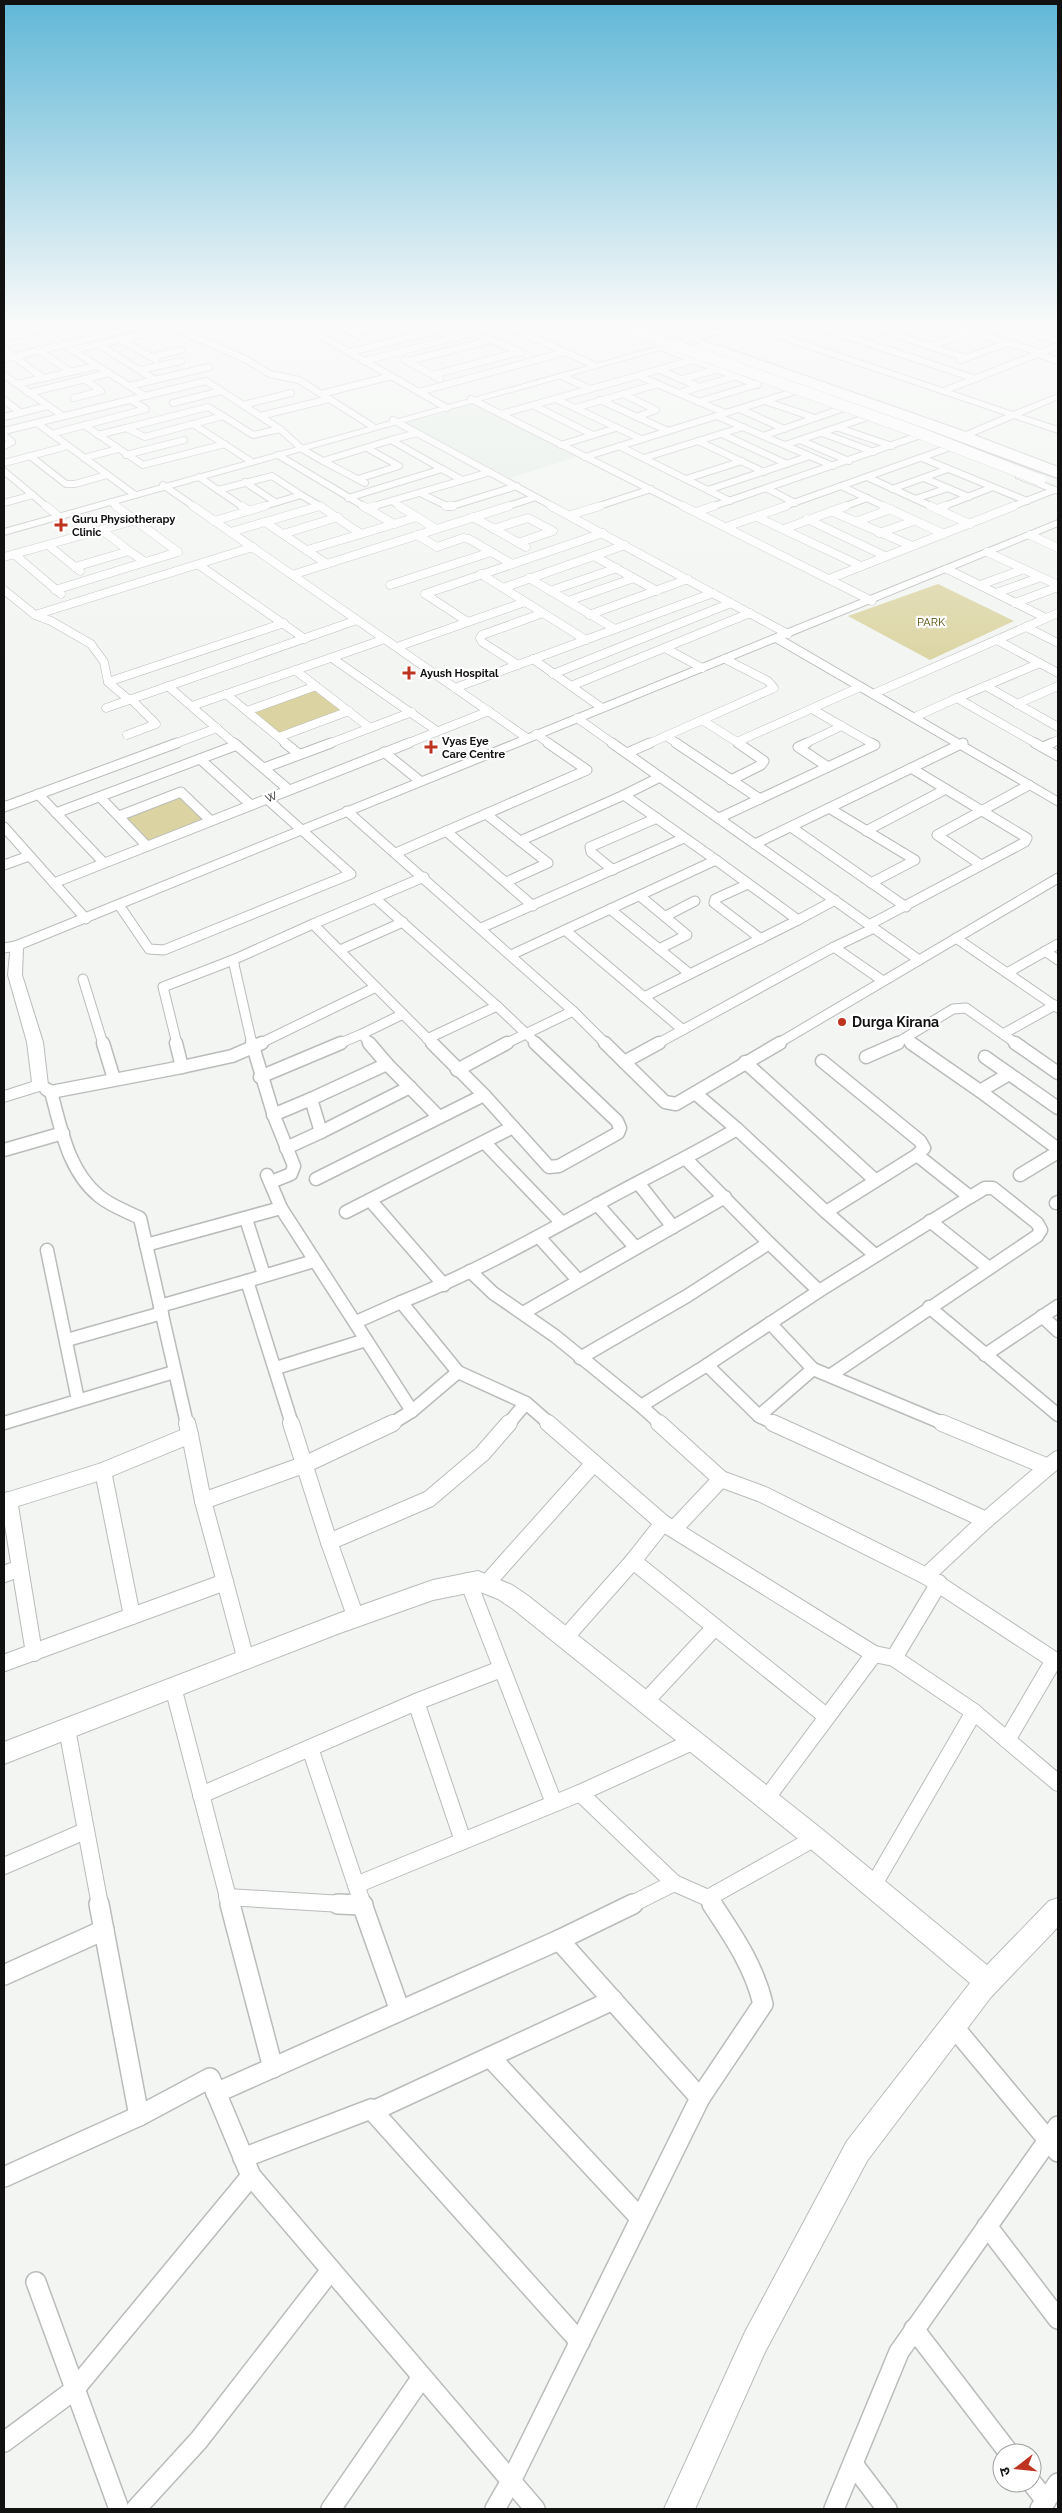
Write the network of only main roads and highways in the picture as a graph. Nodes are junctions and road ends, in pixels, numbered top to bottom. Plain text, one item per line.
1 (928, 436) edge
2 (956, 436) edge
3 (1057, 473) edge
4 (1057, 489) edge

1 - 4 highway, bridge
2 - 3 highway

